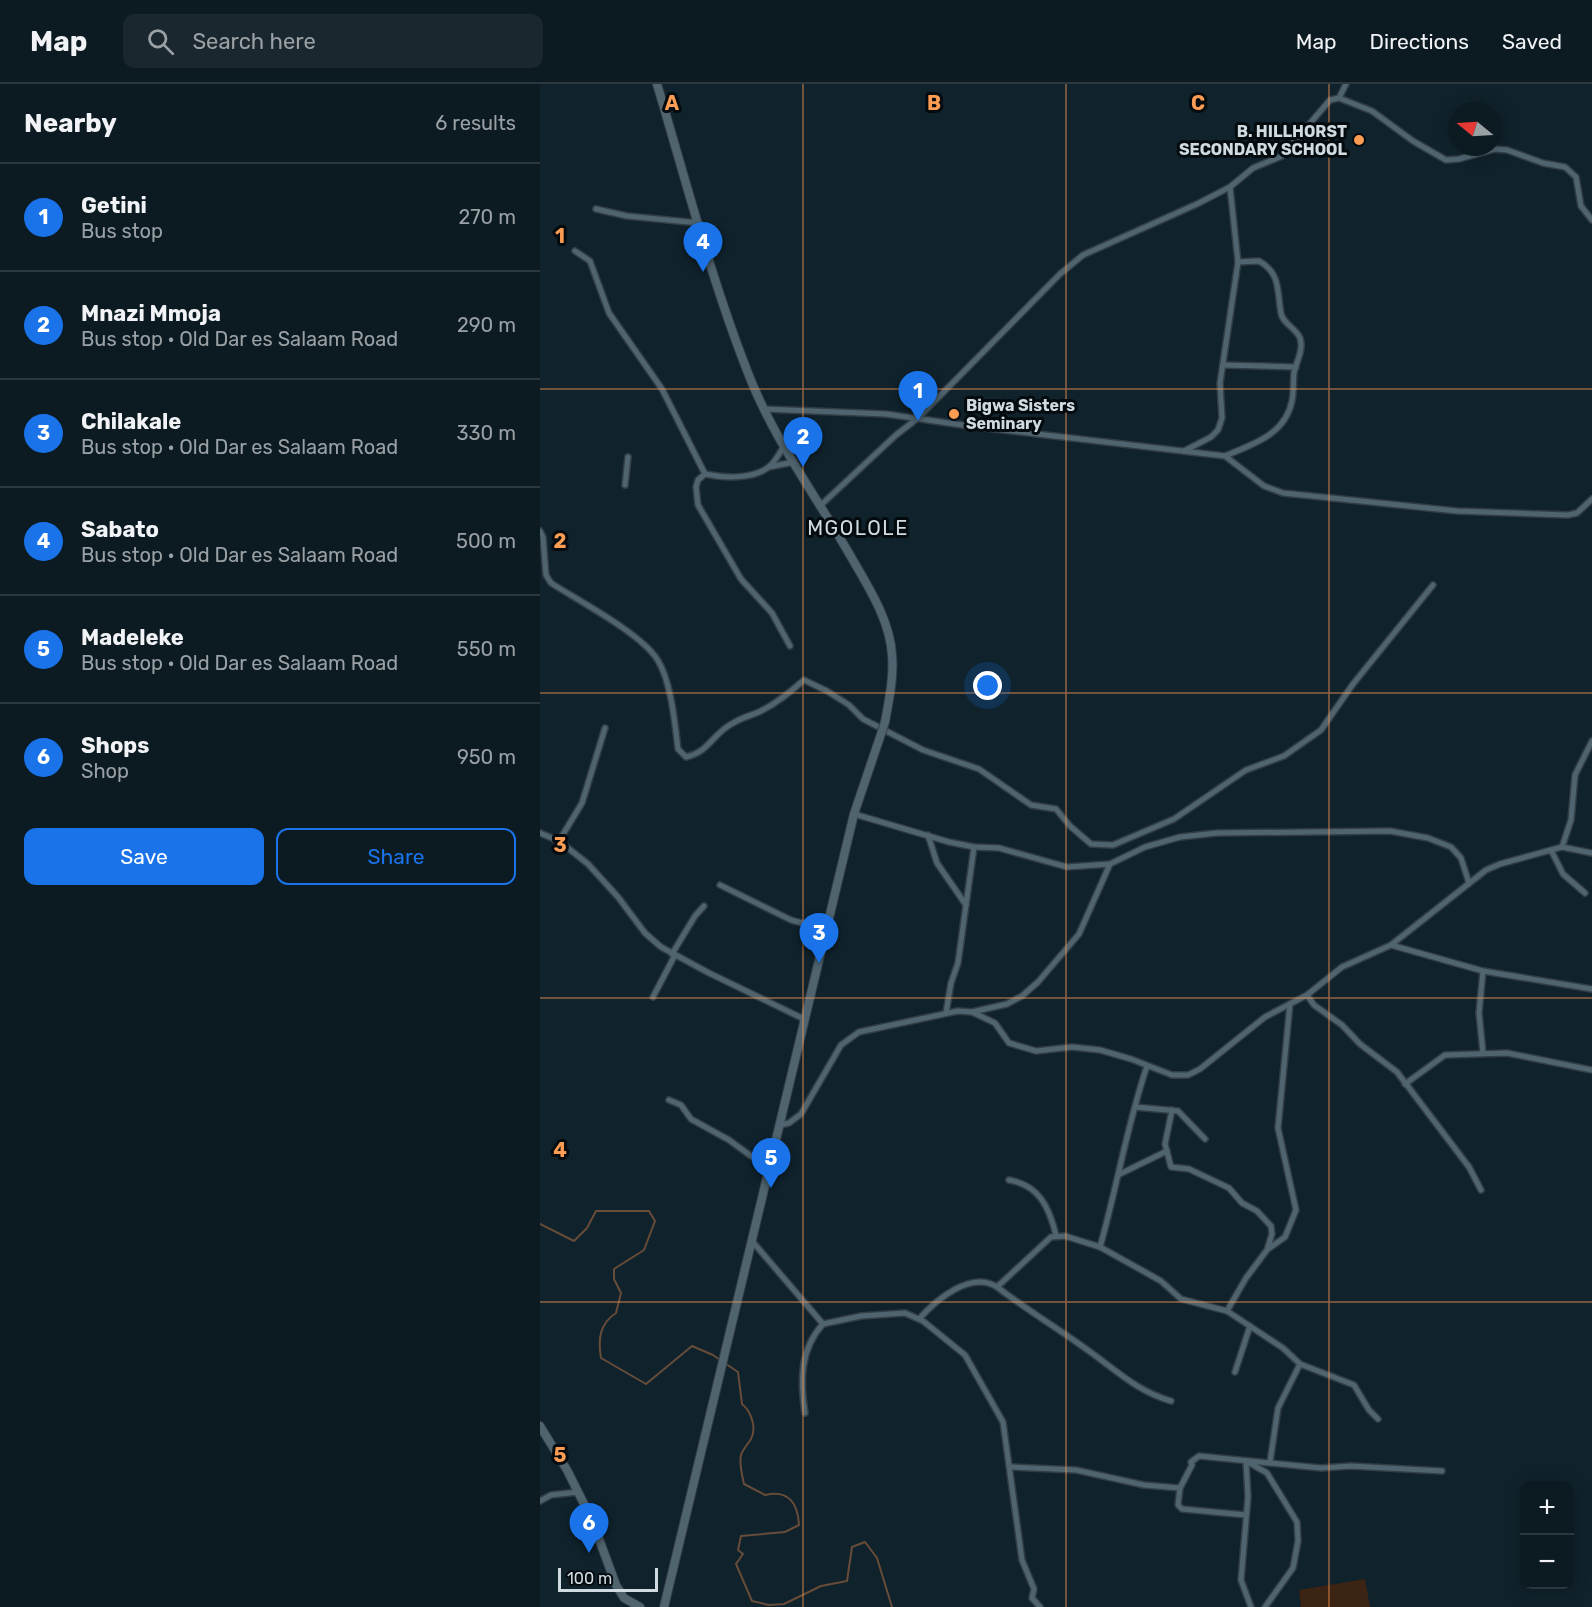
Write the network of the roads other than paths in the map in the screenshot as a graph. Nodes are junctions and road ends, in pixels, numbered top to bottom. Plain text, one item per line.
1 (657, 84) edge
2 (1346, 84) edge
3 (1338, 98) junction
4 (1230, 187) junction
5 (596, 209) dead end
6 (1592, 220) edge
7 (699, 223) junction
8 (575, 251) dead end
9 (1238, 262) junction
10 (1223, 365) junction
11 (1296, 367) junction
12 (764, 409) junction
13 (918, 418) junction
14 (784, 445) junction
15 (1183, 451) junction
16 (1225, 456) junction
17 (628, 457) dead end
18 (795, 462) junction
19 (770, 467) junction
20 (705, 474) junction
21 (625, 485) dead end
22 (1592, 500) edge
23 (821, 505) junction
24 (540, 531) edge
25 (1433, 585) dead end
26 (790, 646) dead end
27 (604, 728) dead end
28 (1592, 741) edge
29 (854, 814) junction
30 (540, 834) edge
31 (928, 835) junction
32 (559, 841) junction
33 (974, 847) junction
34 (1562, 847) junction
35 (1551, 850) junction
36 (1592, 853) edge
37 (1110, 864) junction
38 (1469, 883) junction
39 (720, 885) dead end
40 (1586, 893) dead end
41 (966, 905) junction
42 (704, 906) dead end
43 (828, 930) junction
44 (1391, 945) junction
45 (674, 954) junction
46 (1483, 970) junction
47 (1592, 989) edge
48 (1307, 995) junction
49 (653, 997) dead end
50 (1290, 1004) junction
51 (972, 1012) junction
52 (946, 1013) junction
53 (804, 1019) junction
54 (1484, 1053) junction
55 (1148, 1065) junction
56 (1592, 1070) edge
57 (1405, 1084) junction
58 (669, 1100) dead end
59 (1134, 1107) junction
60 (1172, 1110) junction
61 (780, 1125) junction
62 (1205, 1139) dead end
63 (1167, 1151) junction
64 (771, 1160) junction
65 (1120, 1174) junction
66 (1009, 1180) dead end
67 (1481, 1190) dead end
68 (1056, 1235) junction
69 (752, 1241) junction
70 (1100, 1247) junction
71 (1267, 1250) junction
72 (997, 1287) junction
73 (1227, 1311) junction
74 (919, 1319) junction
75 (823, 1324) junction
76 (1251, 1326) junction
77 (1300, 1364) junction
78 (1235, 1372) dead end
79 (1172, 1401) dead end
80 (805, 1413) dead end
81 (1378, 1419) dead end
82 (540, 1426) edge
83 (1246, 1461) junction
84 (1270, 1462) junction
85 (1011, 1467) junction
86 (1442, 1470) dead end
87 (1180, 1488) junction
88 (579, 1492) junction
89 (540, 1501) edge
90 (1246, 1515) junction
91 (639, 1607) edge
92 (664, 1607) edge
93 (1040, 1607) edge
94 (1251, 1607) edge
95 (1265, 1607) edge

1 - 7 street
2 - 3 street
3 - 4 street
3 - 6 street
4 - 9 street
4 - 13 street
5 - 7 street
7 - 12 street
8 - 20 street
9 - 10 street
9 - 11 street
10 - 11 street
10 - 15 street
11 - 16 street
12 - 13 street
12 - 14 street
13 - 15 street
13 - 23 street
14 - 18 street
14 - 19 street
15 - 16 street
16 - 22 street
17 - 21 street
18 - 19 street
18 - 23 street
19 - 20 street
20 - 26 street
23 - 29 street, bridge
24 - 25 street
27 - 32 street
28 - 34 street
29 - 31 street
29 - 43 street
30 - 32 street
31 - 33 street
31 - 41 street
32 - 45 street
33 - 37 street
33 - 41 street
34 - 35 street
34 - 36 street
35 - 38 street
35 - 40 street
37 - 38 street
37 - 51 street
38 - 44 street
39 - 43 street
41 - 52 street
42 - 45 street
43 - 53 street
44 - 46 street
44 - 48 street
45 - 49 street
45 - 53 street
46 - 47 street
46 - 54 street
48 - 50 street
48 - 57 street
50 - 55 street
50 - 71 street
51 - 52 street
51 - 55 street
52 - 61 street
53 - 61 street
54 - 56 street
54 - 57 street
55 - 59 street
57 - 67 street
58 - 64 street
59 - 60 street
59 - 65 street
60 - 62 street
60 - 63 street
61 - 64 street
63 - 65 street
63 - 71 street
64 - 69 street
65 - 70 street
66 - 68 street
68 - 70 street
68 - 72 street
69 - 75 street
69 - 92 street
70 - 73 street
71 - 73 street
72 - 74 street
72 - 79 street
73 - 76 street
74 - 75 street
74 - 85 street
75 - 80 street
76 - 77 street
76 - 78 street
77 - 81 street
77 - 84 street
82 - 88 street
83 - 84 street
83 - 87 street
83 - 90 street
83 - 95 street
84 - 86 street
85 - 87 street
85 - 93 street
87 - 90 street
88 - 89 street
88 - 91 street
90 - 94 street

